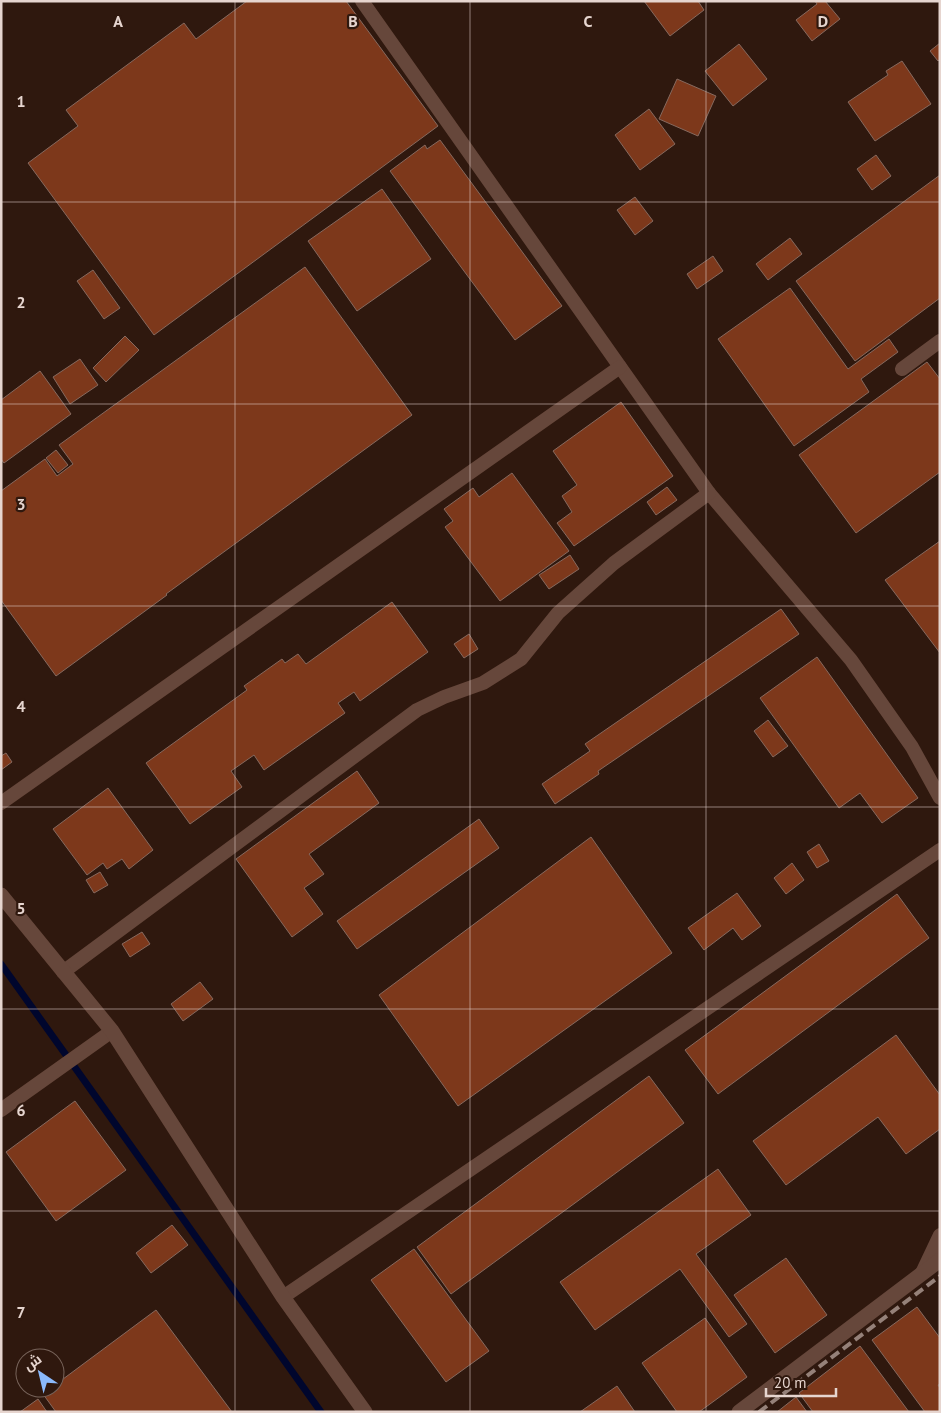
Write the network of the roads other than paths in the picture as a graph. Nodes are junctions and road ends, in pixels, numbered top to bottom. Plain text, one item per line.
1 (362, 1) edge
2 (940, 340) edge
3 (620, 367) junction
4 (902, 369) dead end
5 (710, 493) junction
6 (940, 798) edge
7 (1, 803) edge
8 (940, 850) edge
9 (1, 895) edge
10 (63, 972) junction
11 (112, 1031) junction
12 (1, 1110) edge
13 (940, 1234) edge
14 (940, 1260) edge
15 (922, 1273) junction
16 (283, 1297) junction
17 (365, 1412) edge
18 (739, 1412) edge

1 - 3 lane
2 - 4 lane
3 - 5 lane
3 - 7 lane
5 - 6 lane
5 - 10 lane
8 - 16 lane
9 - 10 street
10 - 11 street
11 - 12 lane
11 - 16 street
13 - 15 lane
14 - 15 street
15 - 18 street
16 - 17 street

